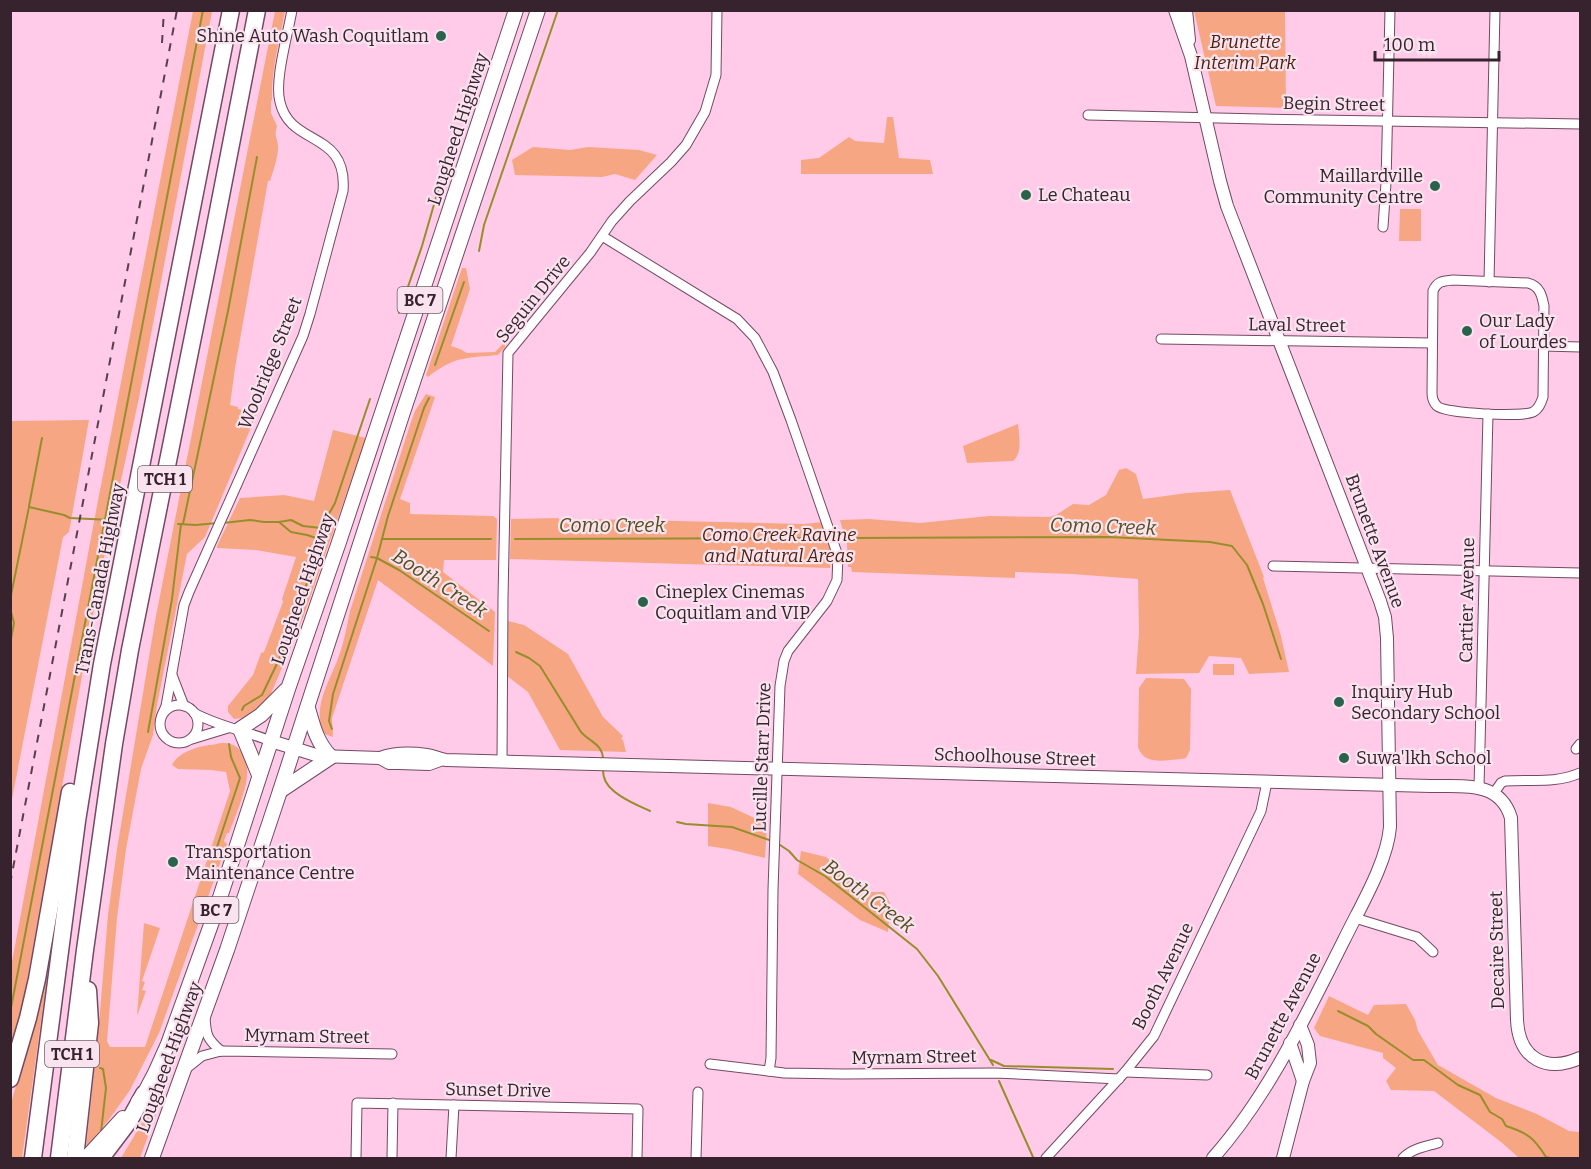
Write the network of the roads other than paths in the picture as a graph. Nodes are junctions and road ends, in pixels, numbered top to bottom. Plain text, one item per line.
1 (231, 10) edge
2 (257, 10) edge
3 (292, 10) edge
4 (516, 10) edge
5 (538, 10) edge
6 (717, 10) edge
7 (1175, 10) edge
8 (1186, 10) edge
9 (1390, 10) edge
10 (1495, 10) edge
11 (1191, 56) junction
12 (1088, 115) dead end
13 (1205, 117) junction
14 (1387, 121) junction
15 (1492, 123) junction
16 (1581, 124) edge
17 (1383, 226) dead end
18 (602, 236) junction
19 (1489, 282) junction
20 (1161, 339) dead end
21 (1279, 341) junction
22 (1432, 344) junction
23 (1544, 346) junction
24 (1581, 346) edge
25 (1488, 414) junction
26 (1273, 566) dead end
27 (1367, 567) junction
28 (1484, 570) junction
29 (1581, 573) edge
30 (102, 664) junction
31 (171, 672) junction
32 (288, 689) junction
33 (184, 706) junction
34 (308, 708) junction
35 (194, 712) junction
36 (162, 715) junction
37 (234, 729) junction
38 (192, 738) junction
39 (272, 741) junction
40 (293, 748) junction
41 (331, 757) junction
42 (502, 761) junction
43 (777, 769) junction
44 (1581, 773) edge
45 (259, 775) junction
46 (1267, 782) junction
47 (1389, 785) junction
48 (1479, 788) junction
49 (280, 791) junction
50 (1494, 793) junction
51 (1355, 918) junction
52 (85, 950) junction
53 (1433, 952) dead end
54 (204, 1013) junction
55 (1300, 1025) junction
56 (1290, 1043) junction
57 (221, 1051) junction
58 (392, 1054) dead end
59 (1581, 1058) edge
60 (710, 1064) dead end
61 (183, 1071) junction
62 (770, 1071) junction
63 (1272, 1074) junction
64 (1122, 1075) junction
65 (1207, 1075) dead end
66 (10, 1079) edge
67 (1303, 1081) junction
68 (698, 1092) dead end
69 (144, 1094) joint
70 (393, 1103) junction
71 (454, 1106) junction
72 (124, 1122) junction
73 (1438, 1143) dead end
74 (33, 1158) edge
75 (59, 1158) edge
76 (75, 1158) edge
77 (86, 1158) edge
78 (101, 1158) edge
79 (152, 1158) edge
80 (356, 1158) edge
81 (392, 1158) edge
82 (451, 1158) edge
83 (637, 1158) edge
84 (696, 1158) edge
85 (1046, 1158) edge
86 (1213, 1158) edge
87 (1283, 1158) edge
88 (1403, 1158) edge

1 - 30 highway, Trans-Canada Highway / TCH 1
2 - 52 highway, TCH 1
3 - 31 street, Woolridge Street
4 - 32 main road, Lougheed Highway / BC 7
5 - 34 main road, Lougheed Highway / BC 7
6 - 18 street, Seguin Drive
7 - 11 main road, Brunette Avenue
8 - 11 main road, Brunette Avenue
9 - 14 street
10 - 15 street
11 - 13 main road, Brunette Avenue
12 - 13 street, Begin Street
13 - 14 street, Begin Street
13 - 21 main road, Brunette Avenue
14 - 15 street, Begin Street
14 - 17 street
15 - 16 street, Begin Street
15 - 19 street
18 - 42 street, Seguin Drive
18 - 43 street, Lucille Starr Drive
19 - 22 street
19 - 23 street
20 - 21 street, Laval Street
21 - 22 street, Laval Street
21 - 27 main road, Brunette Avenue
22 - 25 street
23 - 24 street
23 - 25 street
25 - 28 street, Cartier Avenue
26 - 27 street
27 - 28 street
27 - 47 main road, Brunette Avenue
28 - 29 street
28 - 48 street, Cartier Avenue
30 - 66 highway
30 - 74 highway, Trans-Canada Highway / TCH 1
31 - 33 street
31 - 36 street, Woolridge Street
32 - 37 main road
32 - 39 main road, Lougheed Highway / BC 7
33 - 35 street
33 - 36 street
34 - 40 main road, Lougheed Highway / BC 7
34 - 41 main road
35 - 37 street, Schoolhouse Street
35 - 38 street
36 - 38 street
37 - 38 street
37 - 39 street, Schoolhouse Street
37 - 45 main road
39 - 40 main road, Schoolhouse Street
39 - 45 main road, Lougheed Highway / BC 7
40 - 41 main road, Schoolhouse Street
40 - 49 main road, Lougheed Highway / BC 7
41 - 42 main road, Schoolhouse Street
41 - 49 main road
42 - 43 main road, Schoolhouse Street
43 - 46 main road, Schoolhouse Street
43 - 62 street, Lucille Starr Drive
44 - 50 street
45 - 69 main road, Lougheed Highway / BC 7
46 - 47 main road, Schoolhouse Street
46 - 64 street, Booth Avenue
47 - 48 main road, Schoolhouse Street
47 - 51 main road, Brunette Avenue
48 - 50 main road, Schoolhouse Street
49 - 54 main road, Lougheed Highway / BC 7
50 - 59 main road, Decaire Street
51 - 53 street
51 - 55 main road, Brunette Avenue
52 - 75 highway, TCH 1
52 - 76 highway
54 - 57 street, Myrnam Street
54 - 61 main road, Lougheed Highway / BC 7
55 - 56 main road, Brunette Avenue
55 - 67 main road
56 - 63 main road, Brunette Avenue
56 - 67 main road
57 - 58 street, Myrnam Street
57 - 61 street, Myrnam Street
60 - 62 street, Myrnam Street
61 - 79 main road, Lougheed Highway / BC 7
62 - 64 street, Myrnam Street
63 - 67 main road
63 - 86 main road, Brunette Avenue
64 - 65 street, Myrnam Street
64 - 85 street, Booth Avenue
67 - 87 main road
68 - 84 street
69 - 72 highway
70 - 71 street, Sunset Drive
70 - 80 street, Sunset Drive
70 - 81 street
71 - 82 street
71 - 83 street, Sunset Drive
72 - 77 main road, Lougheed Highway
72 - 78 highway
73 - 88 street

